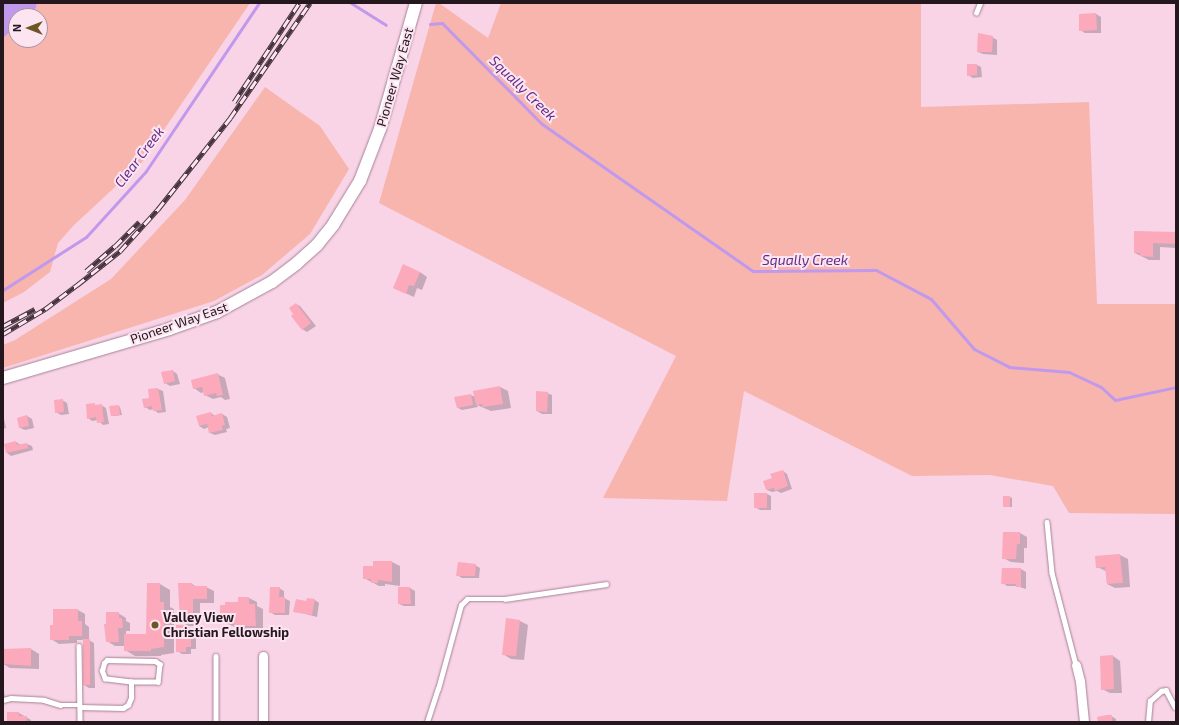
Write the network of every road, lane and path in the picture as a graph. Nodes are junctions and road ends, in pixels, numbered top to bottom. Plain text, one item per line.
1 (416, 3) edge
2 (980, 3) edge
3 (976, 13) dead end
4 (3, 378) edge
5 (1047, 522) dead end
6 (606, 584) dead end
7 (79, 646) dead end
8 (216, 656) dead end
9 (263, 656) dead end
10 (1076, 666) joint
11 (132, 682) junction
12 (3, 700) edge
13 (80, 706) junction
14 (1175, 707) edge
15 (80, 722) edge
16 (216, 722) edge
17 (263, 722) edge
18 (427, 722) edge
19 (1084, 722) edge
20 (1148, 722) edge

1 - 4 main road, Pioneer Way East
2 - 3 lane
5 - 10 lane
6 - 18 lane
7 - 13 lane
8 - 16 lane
9 - 17 street
10 - 19 street
11 - 11 lane
11 - 13 lane
12 - 13 lane
13 - 15 lane
14 - 20 lane

